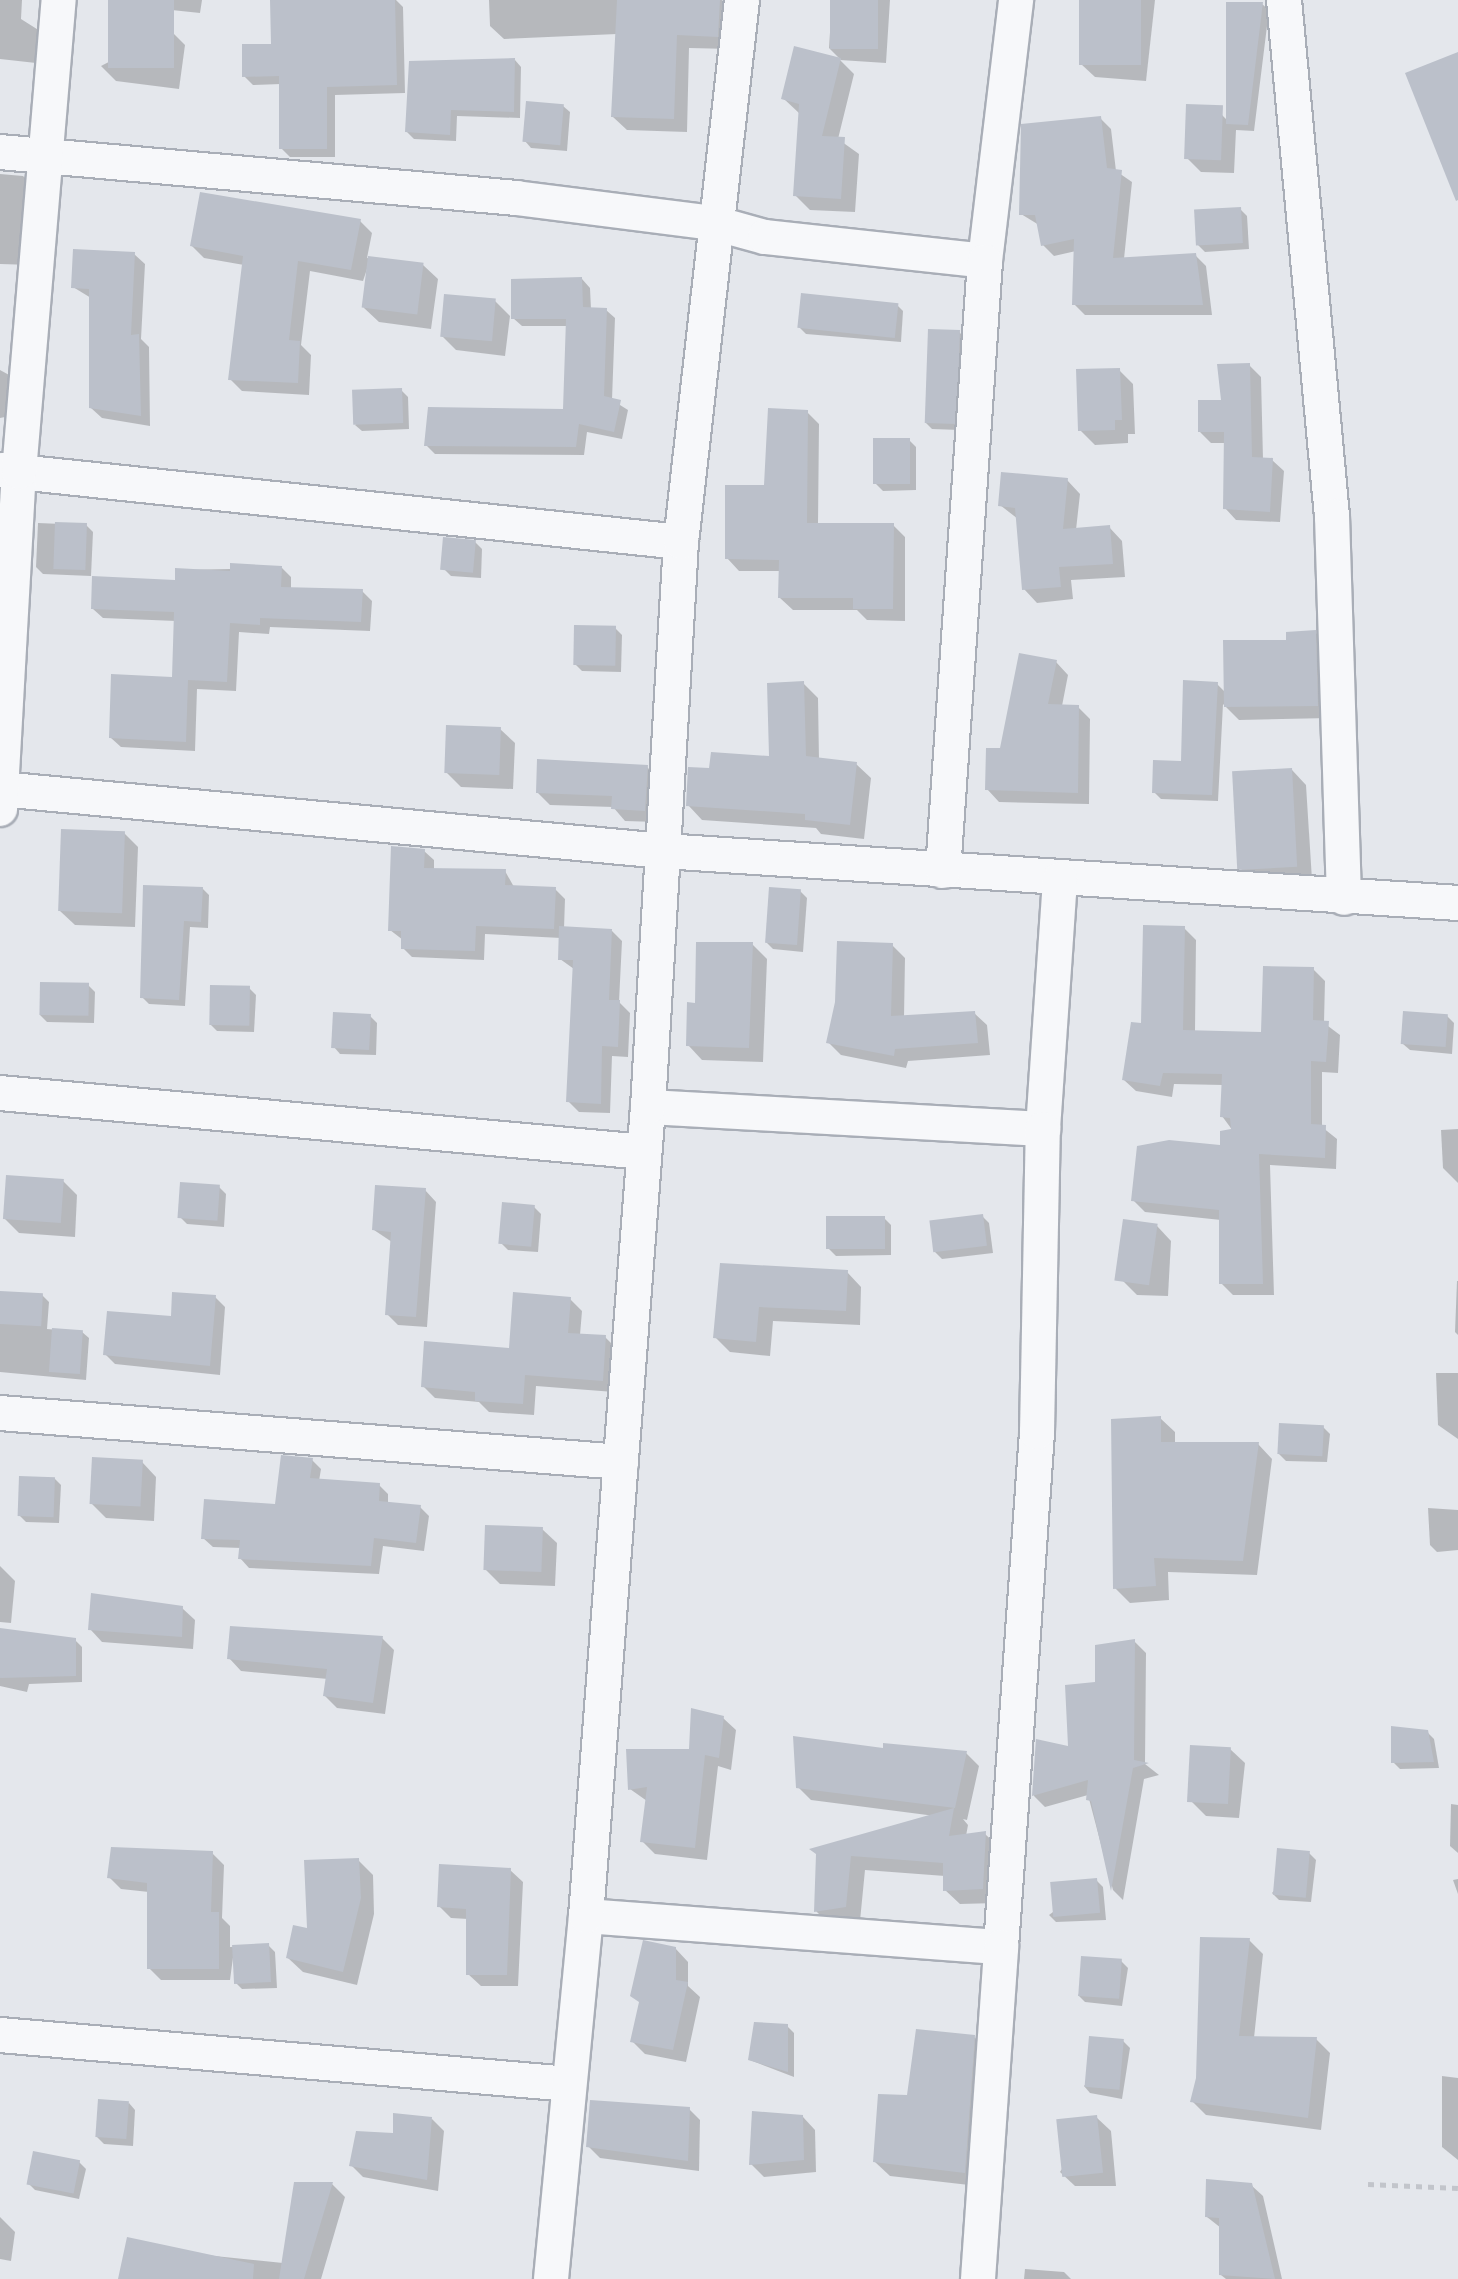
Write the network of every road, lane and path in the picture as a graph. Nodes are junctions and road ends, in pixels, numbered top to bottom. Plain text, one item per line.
1 (59, 0) edge
2 (742, 0) edge
3 (1016, 0) edge
4 (1284, 0) edge
5 (0, 152) edge
6 (44, 156) junction
7 (714, 223) junction
8 (985, 261) junction
9 (9, 471) edge
10 (681, 542) junction
11 (1, 796) edge
12 (663, 851) junction
13 (943, 871) junction
14 (1060, 880) junction
15 (1344, 898) junction
16 (1458, 903) edge
17 (0, 1093) edge
18 (648, 1107) junction
19 (1043, 1129) junction
20 (644, 1152) junction
21 (0, 1413) edge
22 (621, 1462) junction
23 (586, 1916) junction
24 (1001, 1947) junction
25 (0, 2035) edge
26 (569, 2084) junction
27 (1368, 2184) dead end
28 (1458, 2188) edge
29 (551, 2279) edge
30 (978, 2279) edge

1 - 6 street
2 - 7 street
3 - 8 street
4 - 15 street
5 - 6 street
6 - 7 street
6 - 9 street
7 - 8 street
7 - 10 street
8 - 13 street
9 - 10 street
9 - 11 street
10 - 12 street
11 - 12 street
12 - 13 street
12 - 18 street
13 - 14 street
14 - 15 street
14 - 19 street
15 - 16 street
17 - 20 street
18 - 19 street
18 - 20 street
19 - 24 street
20 - 22 street
21 - 22 street
22 - 23 street
23 - 24 street
23 - 26 street
24 - 30 street
25 - 26 street
26 - 29 street
27 - 28 path

